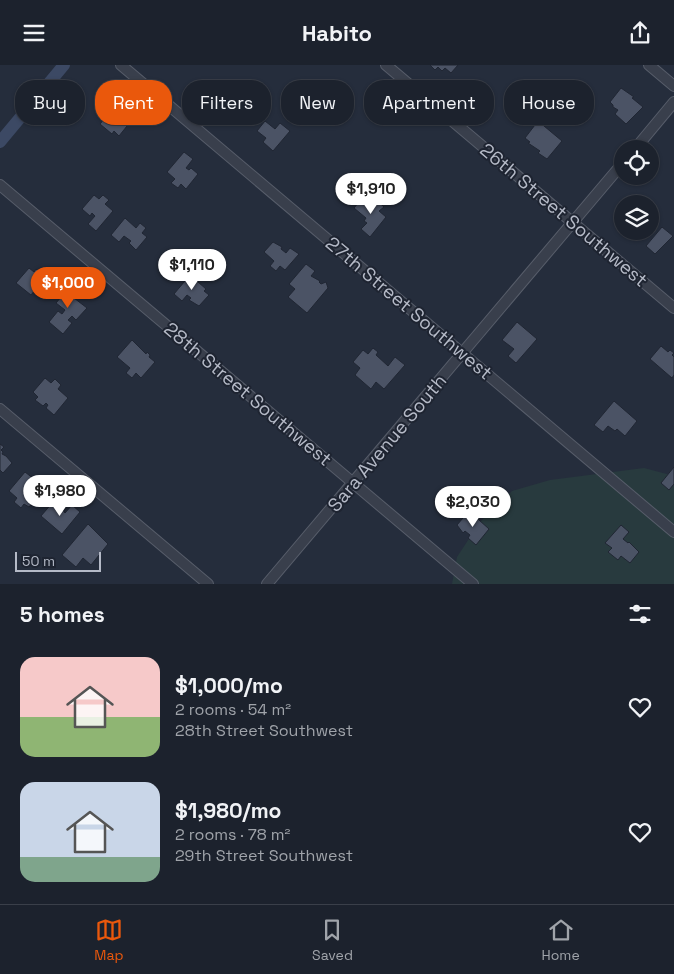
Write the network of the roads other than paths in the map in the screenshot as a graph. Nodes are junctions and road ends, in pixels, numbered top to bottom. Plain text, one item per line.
1 (121, 65) edge
2 (386, 65) edge
3 (649, 65) edge
4 (674, 86) edge
5 (674, 102) edge
6 (642, 140) edge
7 (614, 173) edge
8 (0, 185) edge
9 (572, 222) junction
10 (674, 308) edge
11 (462, 353) junction
12 (0, 409) edge
13 (353, 482) junction
14 (674, 533) edge
15 (208, 584) edge
16 (267, 584) edge
17 (473, 584) edge

1 - 11 street, 27th Street Southwest
2 - 9 street, 26th Street Southwest
3 - 4 street
5 - 6 street
7 - 9 street, Sara Avenue South
8 - 13 street, 28th Street Southwest
9 - 10 street, 26th Street Southwest
9 - 11 street, Sara Avenue South
11 - 13 street, Sara Avenue South
11 - 14 street, 27th Street Southwest
12 - 15 street
13 - 16 street, Sara Avenue South
13 - 17 street, 28th Street Southwest

